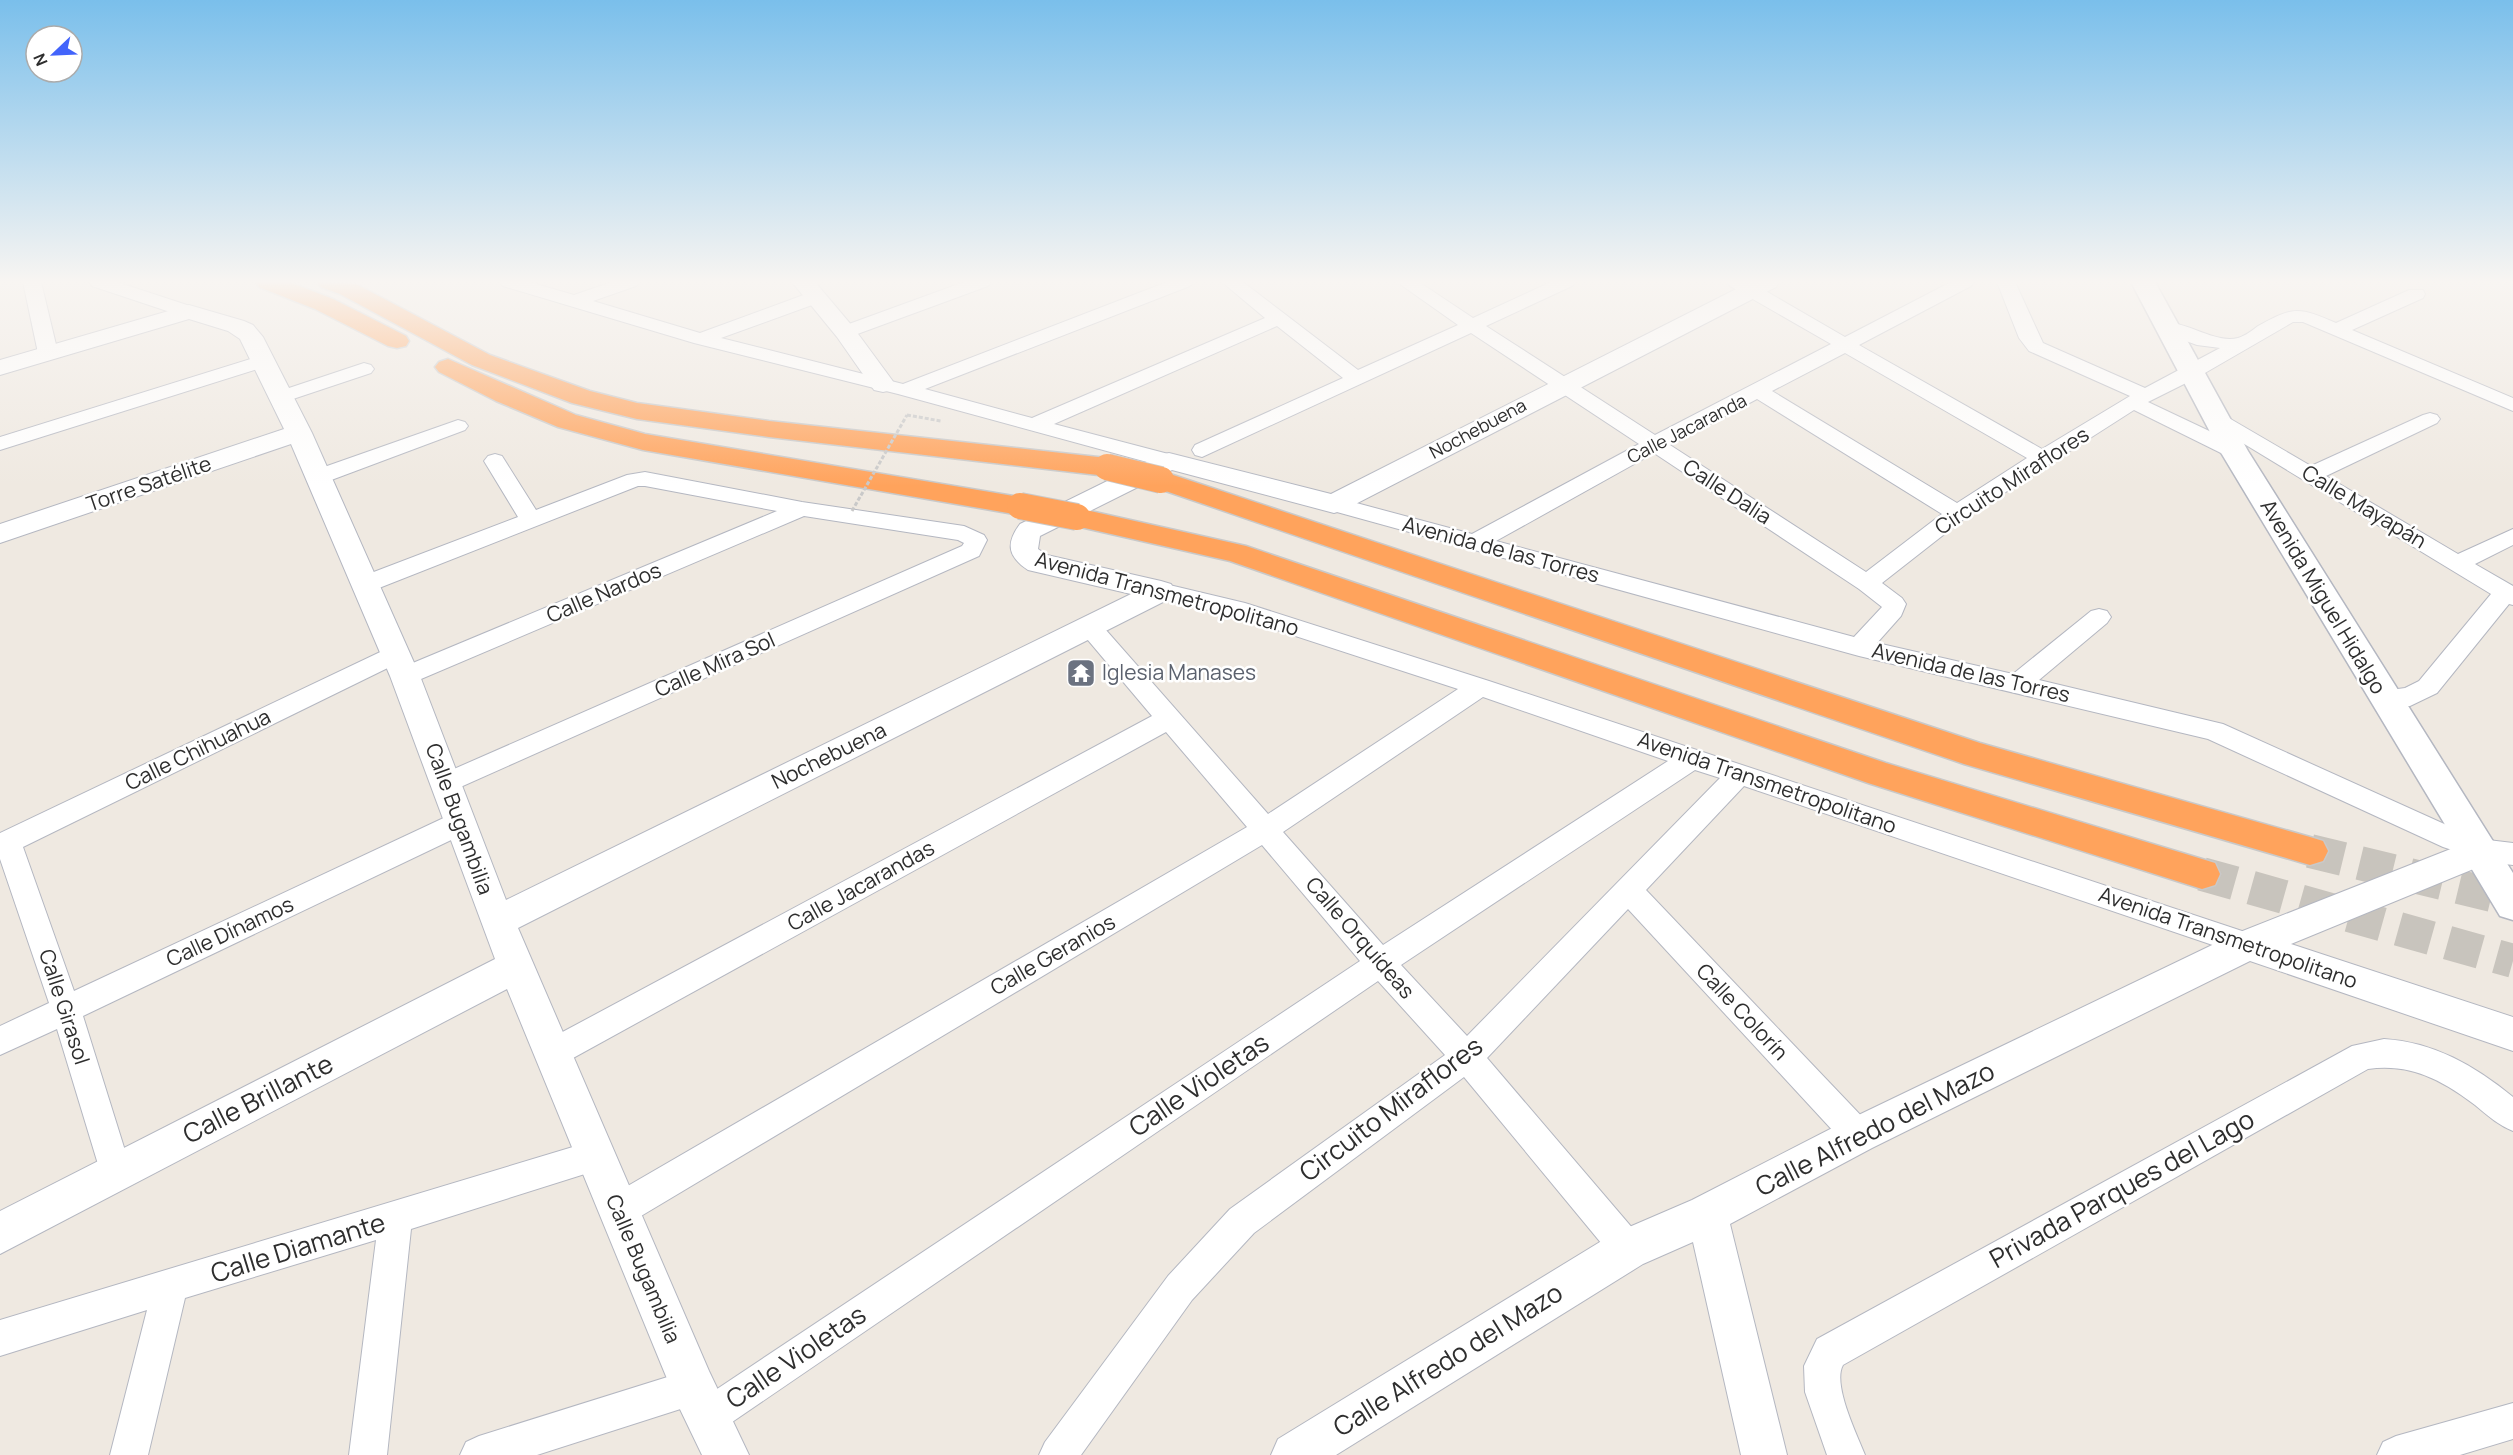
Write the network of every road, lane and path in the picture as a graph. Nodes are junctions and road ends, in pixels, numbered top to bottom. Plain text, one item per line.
1 (47, 350) edge
2 (59, 350) edge
3 (257, 350) edge
4 (414, 350) edge
5 (462, 350) edge
6 (745, 350) edge
7 (862, 350) edge
8 (996, 350) edge
9 (1206, 350) edge
10 (1319, 350) edge
11 (1418, 350) edge
12 (1508, 350) edge
13 (1630, 350) edge
14 (1838, 350) edge
15 (1853, 350) edge
16 (2042, 350) edge
17 (2179, 350) edge
18 (2232, 350) edge
19 (2383, 350) edge
20 (48, 353) junction
21 (263, 361) junction
22 (0, 368) edge
23 (364, 369) dead end
24 (2191, 373) junction
25 (1357, 379) junction
26 (1562, 386) junction
27 (894, 387) junction
28 (1759, 391) junction
29 (281, 397) junction
30 (2139, 399) junction
31 (2513, 405) edge
32 (907, 415) dead end
33 (2215, 418) junction
34 (2430, 419) dead end
35 (1032, 425) junction
36 (458, 426) dead end
37 (298, 434) junction
38 (0, 444) edge
39 (1653, 445) junction
40 (1202, 450) dead end
41 (2234, 451) junction
42 (2042, 458) junction
43 (495, 461) dead end
44 (1165, 471) junction
45 (2310, 475) junction
46 (318, 477) junction
47 (1334, 504) junction
48 (802, 509) junction
49 (852, 511) dead end
50 (1957, 513) junction
51 (530, 519) junction
52 (0, 534) edge
53 (2513, 536) edge
54 (1474, 543) junction
55 (2458, 563) junction
56 (1867, 583) junction
57 (366, 584) junction
58 (1161, 591) junction
59 (2509, 594) edge
60 (2098, 617) dead end
61 (1090, 627) junction
62 (1859, 647) junction
63 (400, 665) junction
64 (2018, 685) junction
65 (1480, 687) junction
66 (2385, 699) junction
67 (1169, 719) junction
68 (1694, 758) junction
69 (1740, 774) junction
70 (447, 783) junction
71 (460, 823) junction
72 (1265, 830) junction
73 (4, 844) edge
74 (2310, 851) tunnel mouth
75 (2497, 852) edge
76 (2202, 874) tunnel mouth
77 (1627, 889) junction
78 (2513, 904) edge
79 (497, 921) junction
80 (2248, 945) junction
81 (1380, 963) junction
82 (516, 966) junction
83 (66, 1010) junction
84 (2513, 1034) edge
85 (0, 1041) edge
86 (553, 1053) junction
87 (1467, 1057) junction
88 (2513, 1116) edge
89 (1858, 1135) junction
90 (596, 1156) junction
91 (116, 1173) junction
92 (619, 1210) junction
93 (1707, 1214) junction
94 (395, 1219) junction
95 (0, 1233) edge
96 (1628, 1249) junction
97 (171, 1286) junction
98 (0, 1338) edge
99 (699, 1402) junction
100 (2513, 1421) edge
101 (129, 1455) edge
102 (368, 1455) edge
103 (479, 1455) edge
104 (726, 1455) edge
105 (1058, 1455) edge
106 (1294, 1455) edge
107 (1764, 1455) edge
108 (1846, 1455) edge
109 (2396, 1455) edge

1 - 20 street
2 - 20 street
3 - 21 street, Calle Bugambilia
4 - 76 highway, bridge
5 - 44 highway, bridge
6 - 27 street, Avenida de las Torres
7 - 27 street
8 - 27 street
9 - 35 street
10 - 25 street
11 - 25 street
12 - 26 street, Calle Dalia
13 - 26 street, Nochebuena
14 - 28 street, Calle Jacaranda
15 - 42 street
16 - 30 street
17 - 24 main road, Avenida Miguel Hidalgo
18 - 24 street, Circuito Miraflores
19 - 31 street
20 - 22 street
21 - 29 street, Calle Bugambilia
21 - 38 street
23 - 29 street
24 - 30 street, Circuito Miraflores
24 - 33 main road, Avenida Miguel Hidalgo
25 - 40 street
26 - 39 street, Calle Dalia
26 - 47 street, Nochebuena
27 - 35 street, Avenida de las Torres
28 - 39 street, Calle Jacaranda
28 - 50 street
29 - 37 street, Calle Bugambilia
30 - 41 street
30 - 42 street, Circuito Miraflores
32 - 49 path, bridge
33 - 41 main road, Avenida Miguel Hidalgo
33 - 45 street, Calle Mayapán
34 - 45 street
35 - 44 street, Avenida de las Torres
36 - 46 street
37 - 46 street, Calle Bugambilia
37 - 52 street, Torre Satélite
39 - 54 street, Calle Jacaranda
39 - 56 street, Calle Dalia
41 - 66 main road, Avenida Miguel Hidalgo
42 - 50 street, Circuito Miraflores
43 - 51 street
44 - 47 street, Avenida de las Torres
44 - 58 street, Avenida Transmetropolitano
44 - 74 highway
45 - 55 street, Calle Mayapán
46 - 57 street, Calle Bugambilia
47 - 54 street, Avenida de las Torres
48 - 51 street
48 - 63 street, Calle Nardos
48 - 70 street, Calle Mira Sol
50 - 56 street, Circuito Miraflores
51 - 57 street
53 - 55 street
54 - 62 street, Avenida de las Torres
55 - 59 street, Calle Mayapán
56 - 62 street
57 - 63 street, Calle Bugambilia
58 - 61 street, Nochebuena
58 - 65 street, Avenida Transmetropolitano
59 - 66 street
60 - 64 street
61 - 67 street, Calle Orquídeas
61 - 79 street, Nochebuena
62 - 64 street, Avenida de las Torres
63 - 70 street, Calle Bugambilia
63 - 73 street, Calle Chihuahua
64 - 75 street, Avenida de las Torres
65 - 68 street, Avenida Transmetropolitano
65 - 72 street, Calle Geranios
66 - 75 main road, Avenida Miguel Hidalgo
67 - 72 street, Calle Orquídeas
67 - 86 street, Calle Jacarandas
68 - 69 street, Avenida Transmetropolitano
68 - 81 street, Calle Violetas
69 - 77 street, Circuito Miraflores
69 - 80 street, Avenida Transmetropolitano
70 - 71 street, Calle Bugambilia
71 - 79 street, Calle Bugambilia
71 - 83 street, Calle Dínamos
72 - 81 street, Calle Orquídeas
72 - 92 street, Calle Geranios
73 - 83 street, Calle Girasol
75 - 78 main road, Avenida Miguel Hidalgo
75 - 80 street, Calle Alfredo del Mazo
77 - 87 street, Circuito Miraflores
77 - 89 street, Calle Colorín
79 - 82 street, Calle Bugambilia
80 - 84 street, Avenida Transmetropolitano
80 - 89 street, Calle Alfredo del Mazo
81 - 87 street, Calle Orquídeas
81 - 99 street, Calle Violetas
82 - 86 street, Calle Bugambilia
82 - 91 street, Calle Brillante
83 - 85 street, Calle Dínamos
83 - 91 street, Calle Girasol
86 - 90 street, Calle Bugambilia
87 - 96 street, Calle Orquídeas
87 - 105 street, Circuito Miraflores
88 - 108 street, Privada Parques del Lago
89 - 93 street, Calle Alfredo del Mazo
90 - 92 street, Calle Bugambilia
90 - 94 street, Calle Diamante
91 - 95 street, Calle Brillante
92 - 99 street, Calle Bugambilia
93 - 96 street, Calle Alfredo del Mazo
93 - 107 street
94 - 97 street, Calle Diamante
94 - 102 street
96 - 106 street, Calle Alfredo del Mazo
97 - 98 street, Calle Diamante
97 - 101 street
99 - 103 street, Calle Violetas
99 - 104 street, Calle Bugambilia
100 - 109 street

